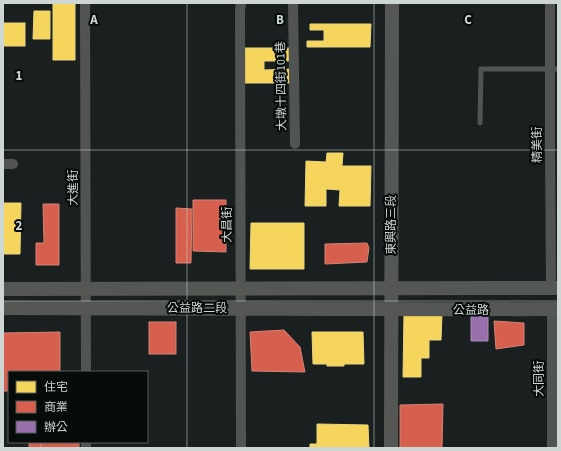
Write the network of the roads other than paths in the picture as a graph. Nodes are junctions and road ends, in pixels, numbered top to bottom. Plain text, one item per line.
1 (85, 3) edge
2 (241, 3) edge
3 (293, 3) edge
4 (392, 3) edge
5 (550, 3) edge
6 (554, 69) edge
7 (480, 123) dead end
8 (295, 144) dead end
9 (554, 144) edge
10 (555, 288) edge
11 (3, 289) edge
12 (241, 289) junction
13 (391, 289) junction
14 (86, 290) junction
15 (3, 308) edge
16 (86, 308) junction
17 (241, 308) junction
18 (555, 309) edge
19 (391, 310) junction
20 (86, 371) edge
21 (241, 448) edge
22 (391, 448) edge
23 (552, 448) edge

1 - 14 street, 大進街
2 - 12 street, 大昌街
3 - 8 street, 大墩十四街101巷
4 - 13 main road, 東興路三段
5 - 6 street, 精美街
6 - 7 lane
6 - 9 street, 精美街
9 - 10 street, 精美街
10 - 13 main road, 公益路
10 - 18 main road
11 - 14 main road, 公益路二段
12 - 13 main road, 公益路二段
12 - 14 main road, 公益路二段
12 - 17 street, 大昌街
13 - 19 main road, 東興路三段
14 - 16 street, 大進街
15 - 16 main road, 公益路二段
16 - 17 main road, 公益路二段
16 - 20 street, 大進街
17 - 19 main road, 公益路二段
17 - 21 street, 大昌街
18 - 19 main road, 公益路
18 - 23 street, 大同街
19 - 22 main road, 東興路三段

